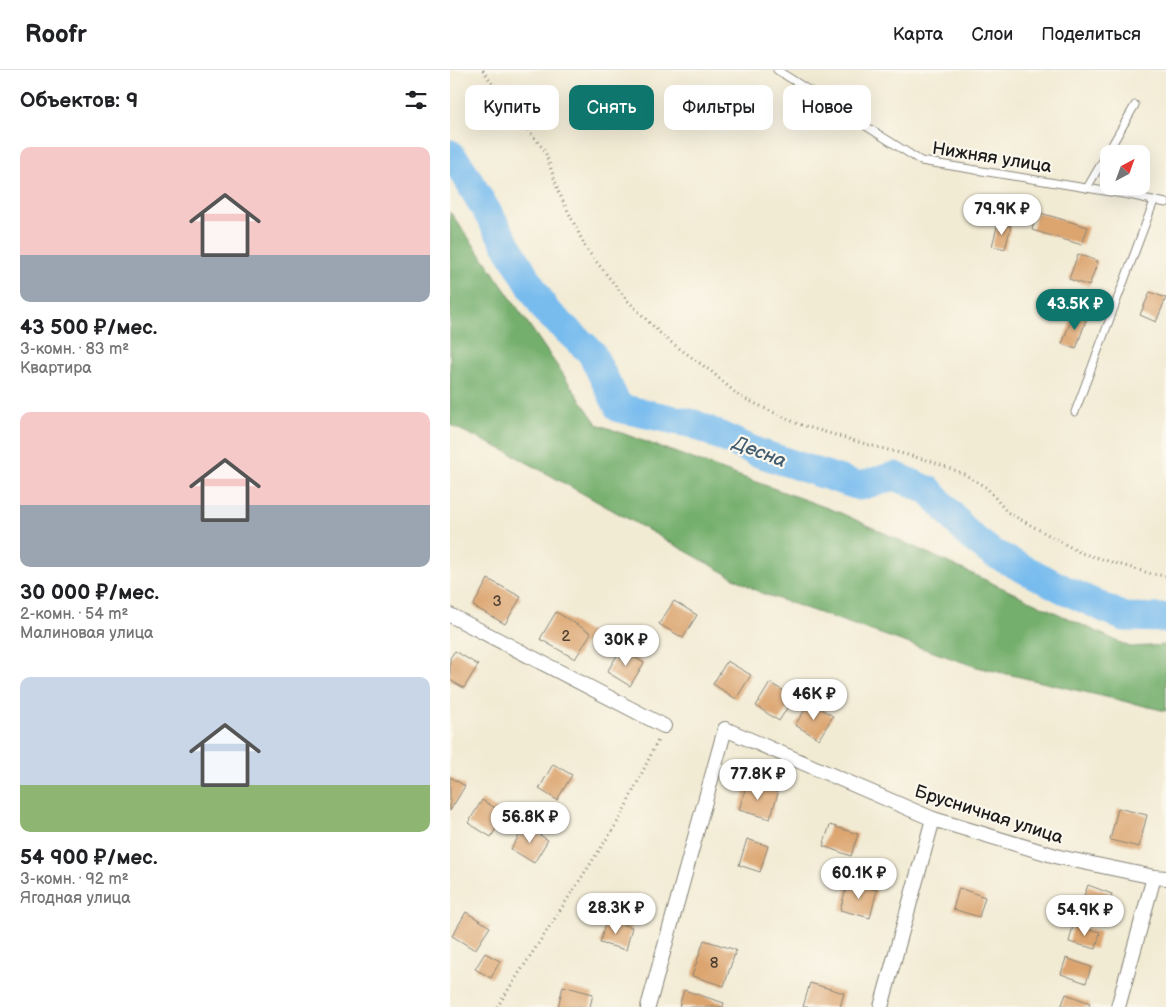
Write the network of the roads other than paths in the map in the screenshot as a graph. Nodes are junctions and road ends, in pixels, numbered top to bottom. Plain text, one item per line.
1 (777, 70) edge
2 (1135, 105) dead end
3 (1087, 188) junction
4 (1154, 201) junction
5 (1166, 203) edge
6 (1075, 412) dead end
7 (450, 615) edge
8 (664, 726) road end
9 (932, 820) junction
10 (1160, 877) edge
11 (648, 1007) edge
12 (882, 1007) edge
13 (1118, 1007) edge

1 - 3 lane, Нижняя улица
2 - 3 lane
3 - 4 lane, Нижняя улица
4 - 5 lane, Нижняя улица
4 - 6 lane
7 - 8 street
9 - 10 street, Брусничная улица
9 - 11 street, Брусничная улица
9 - 12 street
10 - 13 street

